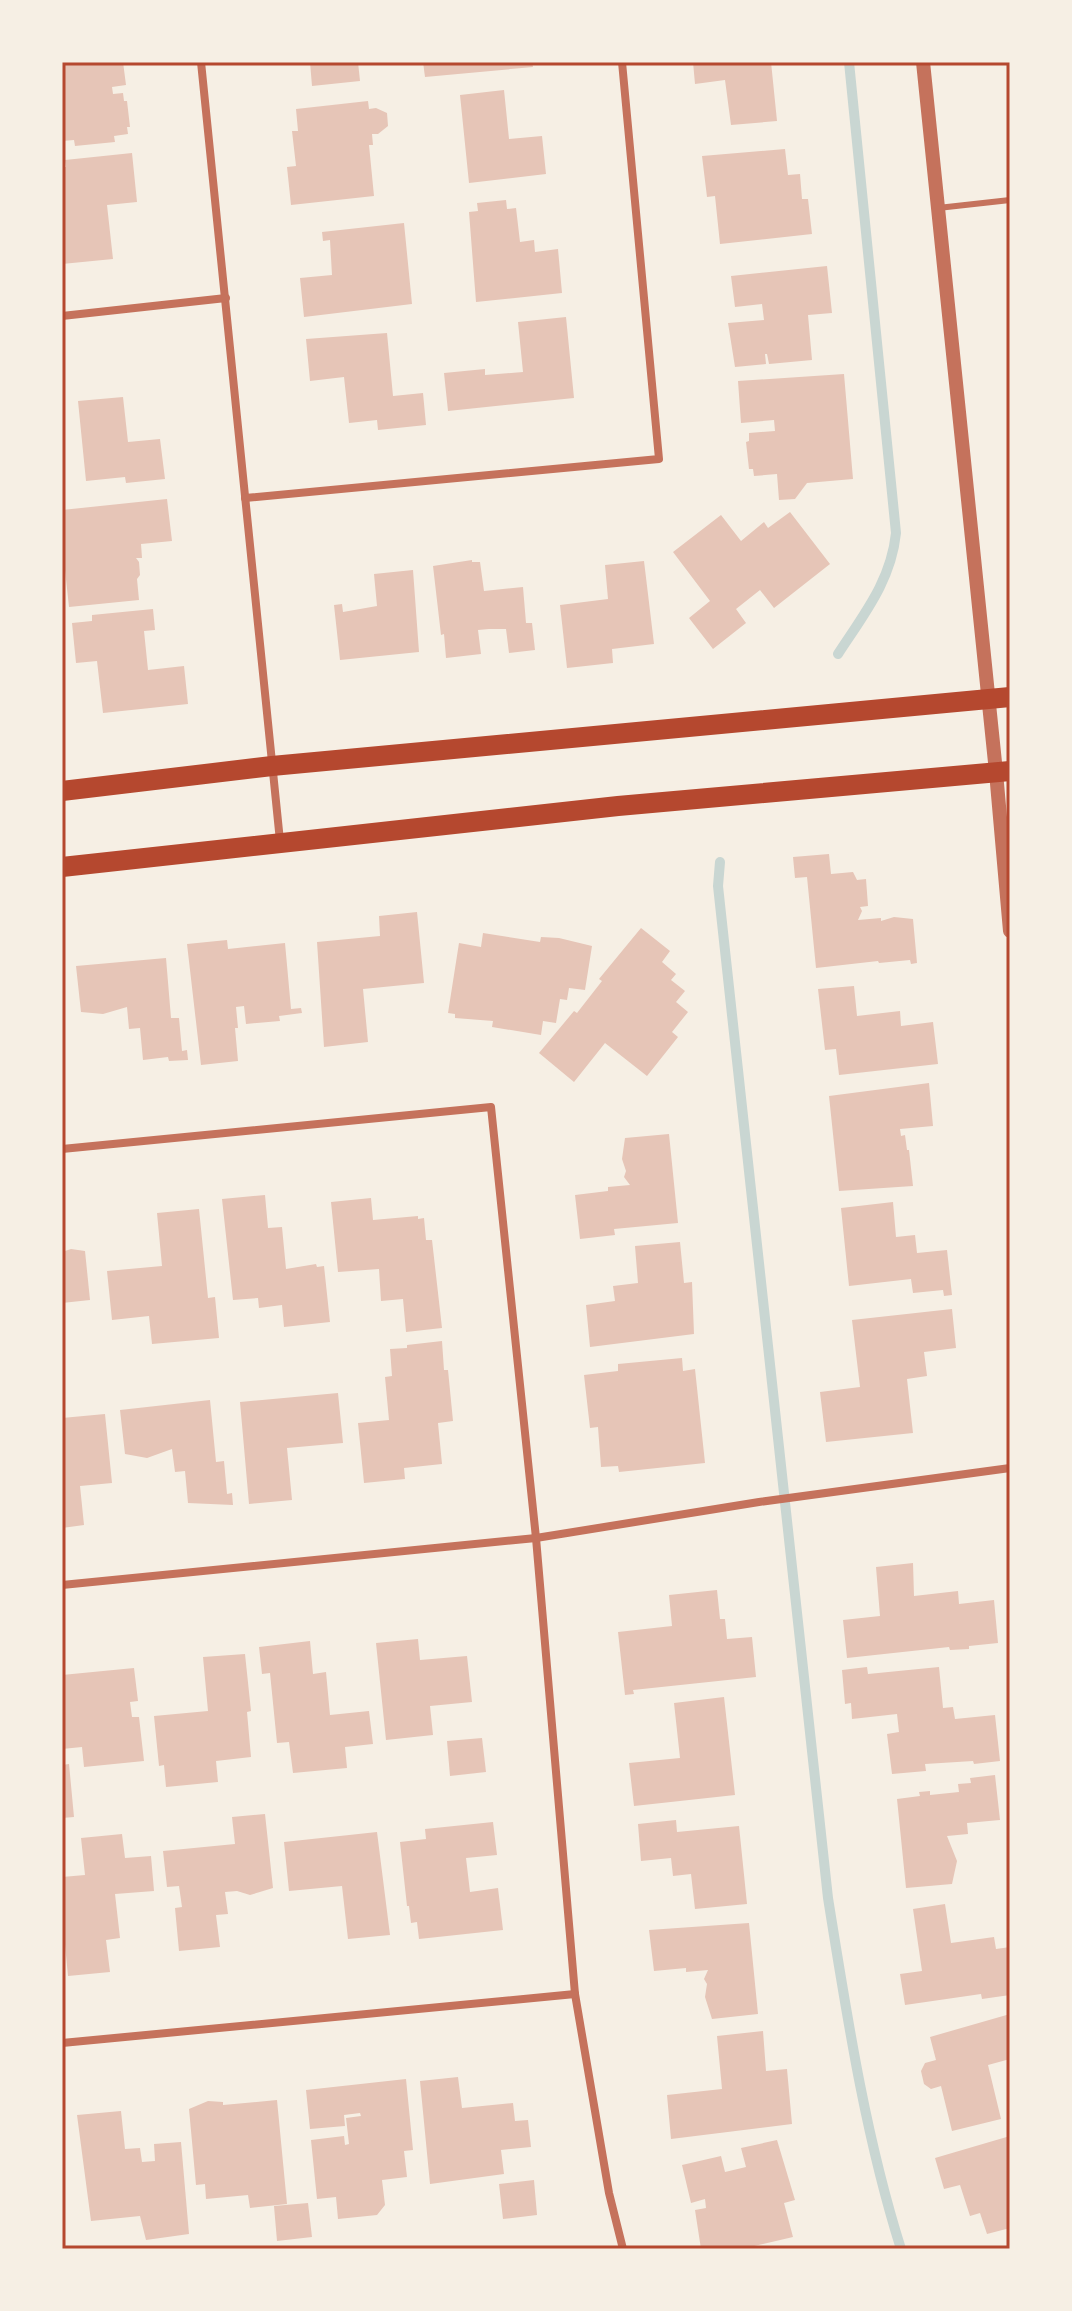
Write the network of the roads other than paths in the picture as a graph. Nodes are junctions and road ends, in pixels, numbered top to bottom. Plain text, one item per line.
1 (201, 62) edge
2 (622, 62) edge
3 (923, 62) edge
4 (1010, 200) edge
5 (938, 208) junction
6 (226, 298) junction
7 (62, 316) edge
8 (245, 498) junction
9 (1010, 697) edge
10 (988, 699) junction
11 (272, 766) junction
12 (1003, 772) edge
13 (62, 791) edge
14 (280, 841) junction
15 (62, 867) edge
16 (1010, 931) edge
17 (62, 1149) edge
18 (1010, 1468) edge
19 (536, 1538) junction
20 (62, 1585) edge
21 (575, 1994) junction
22 (62, 2043) edge
23 (623, 2249) edge

1 - 6 street
2 - 8 street
3 - 5 street
4 - 5 lane
5 - 10 street
6 - 7 street
6 - 8 street
8 - 11 street
9 - 10 main road
10 - 11 main road
10 - 12 street
11 - 13 main road
11 - 14 street
12 - 14 main road
12 - 16 street
14 - 15 main road
17 - 19 street
18 - 19 street
19 - 20 street
19 - 21 street
21 - 22 street
21 - 23 street

